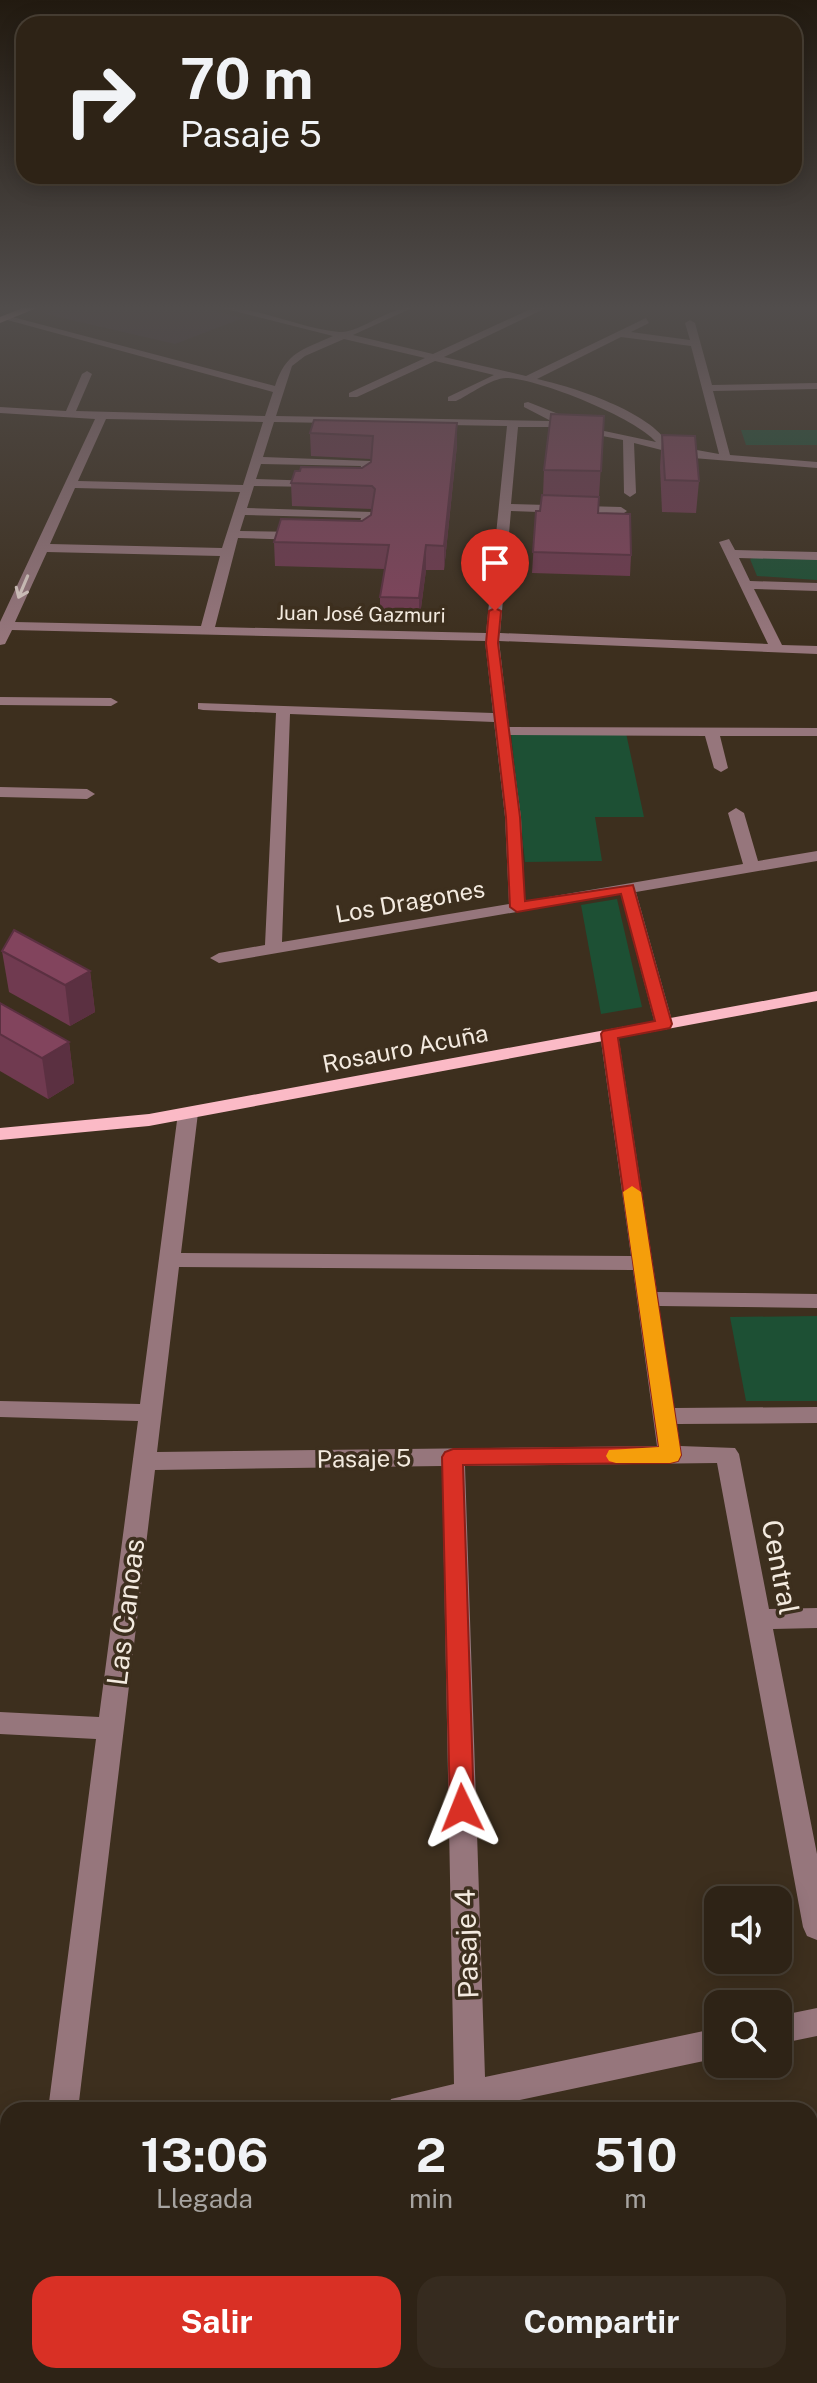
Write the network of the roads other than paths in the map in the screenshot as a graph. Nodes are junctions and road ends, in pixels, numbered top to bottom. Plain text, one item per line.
1 (101, 418) edge
2 (224, 418) edge
3 (557, 418) edge
4 (632, 418) edge
5 (715, 418) edge
6 (268, 419) junction
7 (513, 423) junction
8 (556, 424) junction
9 (628, 438) junction
10 (665, 448) junction
11 (817, 457) edge
12 (726, 459) junction
13 (255, 460) junction
14 (760, 461) junction
15 (817, 465) edge
16 (70, 484) junction
17 (333, 484) edge
18 (348, 484) edge
19 (248, 485) junction
20 (630, 493) dead end
21 (505, 507) junction
22 (240, 511) junction
23 (621, 511) edge
24 (233, 534) junction
25 (319, 537) edge
26 (348, 537) edge
27 (40, 548) junction
28 (227, 552) junction
29 (817, 556) edge
30 (745, 585) junction
31 (817, 587) edge
32 (3, 626) edge
33 (207, 631) junction
34 (492, 637) junction
35 (0, 641) edge
36 (777, 649) junction
37 (817, 650) edge
38 (0, 701) edge
39 (111, 702) dead end
40 (203, 706) dead end
41 (283, 709) junction
42 (501, 724) junction
43 (711, 731) junction
44 (817, 732) edge
45 (721, 768) dead end
46 (0, 792) edge
47 (87, 794) dead end
48 (736, 813) dead end
49 (817, 856) edge
50 (752, 867) junction
51 (627, 888) junction
52 (517, 907) junction
53 (273, 949) junction
54 (219, 958) dead end
55 (817, 996) edge
56 (664, 1024) junction
57 (609, 1034) junction
58 (188, 1113) junction
59 (0, 1134) edge
60 (170, 1260) junction
61 (642, 1263) junction
62 (648, 1299) junction
63 (817, 1301) edge
64 (0, 1409) edge
65 (151, 1413) junction
66 (817, 1415) edge
67 (664, 1416) junction
68 (727, 1454) joint
69 (670, 1455) junction
70 (453, 1457) junction
71 (145, 1461) junction
72 (817, 1618) edge
73 (759, 1619) junction
74 (0, 1723) edge
75 (110, 1729) junction
76 (817, 1927) edge
77 (817, 2022) edge
78 (792, 2027) edge
79 (704, 2046) edge
80 (470, 2096) junction
81 (64, 2102) edge
82 (441, 2102) edge

1 - 16 street
2 - 6 street
3 - 8 street
4 - 10 street
5 - 12 street
6 - 7 street
6 - 13 street
7 - 8 street
7 - 21 street
8 - 9 street
9 - 10 street
9 - 20 street
10 - 12 street
11 - 14 street
12 - 14 street
13 - 18 street
13 - 19 street
14 - 15 street
16 - 19 street
16 - 27 street
17 - 19 street
19 - 22 street
21 - 23 street
21 - 34 street
22 - 24 street
22 - 26 street
24 - 25 street
24 - 28 street
27 - 28 street
27 -> 32 street
28 - 33 street
29 - 30 street
30 - 31 street
30 - 36 street
32 - 33 street, Juan José Gazmuri
32 - 35 street
33 - 34 street, Juan José Gazmuri
34 - 36 street, Juan José Gazmuri
34 - 42 street
36 - 37 street, Juan José Gazmuri
38 - 39 street
40 - 41 street
41 - 42 street
41 - 53 street
42 - 43 street
42 - 52 street
43 - 44 street
43 - 45 street
46 - 47 street
48 - 50 street
49 - 50 street, Los Dragones
50 - 51 street, Los Dragones
51 - 52 street, Los Dragones
51 - 56 street
52 - 53 street, Los Dragones
53 - 54 street, Los Dragones
55 - 56 main road, Rosauro Acuña
56 - 57 main road, Rosauro Acuña
57 - 58 main road, Rosauro Acuña
57 - 61 street
58 - 59 main road, Rosauro Acuña
58 - 60 street, Las Canoas
60 - 61 street
60 - 65 street, Las Canoas
61 - 62 street
62 - 63 street
62 - 67 street
64 - 65 street
65 - 71 street, Las Canoas
66 - 67 street
67 - 69 street
68 - 69 street, Pasaje 5
68 - 73 street, Central
69 - 70 street, Pasaje 5
70 - 71 street, Pasaje 5
70 - 80 street, Pasaje 4
71 - 75 street, Las Canoas
72 - 73 street
73 - 76 street, Central
74 - 75 street
75 - 81 street, Las Canoas
77 - 78 street
79 - 80 street
80 - 82 street

